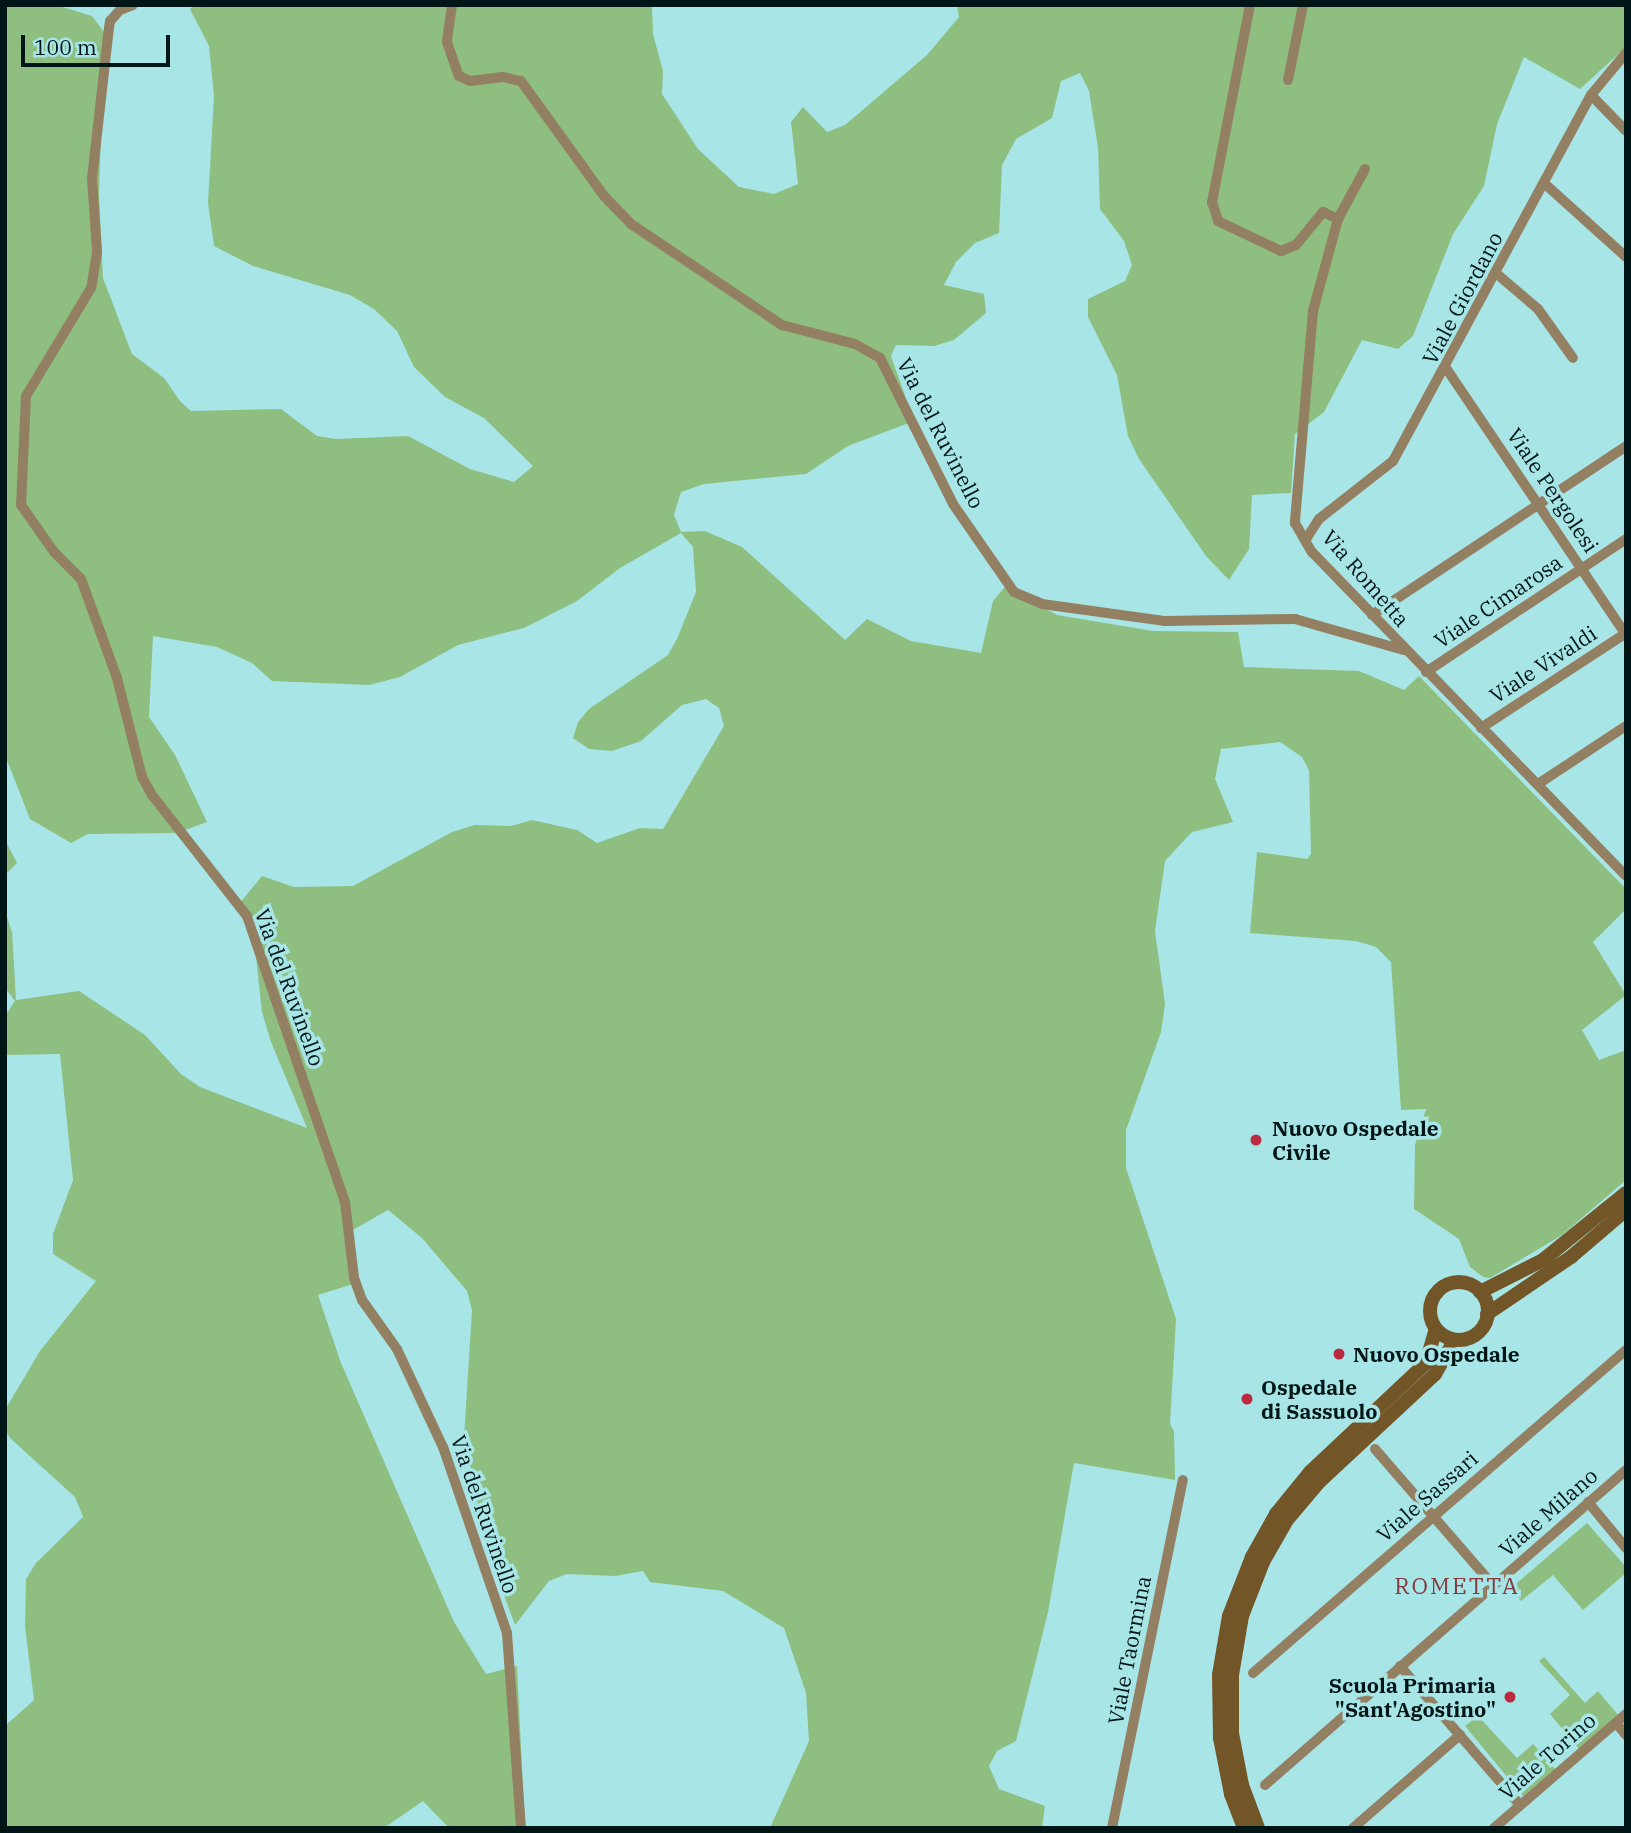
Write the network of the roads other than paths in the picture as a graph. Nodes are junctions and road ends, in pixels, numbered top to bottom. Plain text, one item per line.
1 (133, 5) edge
2 (452, 5) edge
3 (1250, 5) edge
4 (1303, 5) edge
5 (1626, 53) edge
6 (1288, 80) dead end
7 (1591, 95) junction
8 (1626, 131) edge
9 (1364, 169) dead end
10 (1545, 184) junction
11 (1338, 219) junction
12 (1626, 257) edge
13 (1497, 274) junction
14 (1573, 358) dead end
15 (1446, 368) junction
16 (1626, 446) edge
17 (1539, 503) junction
18 (1306, 539) junction
19 (1626, 539) edge
20 (1582, 568) junction
21 (1372, 615) junction
22 (1625, 633) edge
23 (1404, 650) junction
24 (1426, 672) junction
25 (1626, 726) edge
26 (1481, 728) junction
27 (1538, 784) junction
28 (1626, 876) edge
29 (1626, 1192) edge
30 (1623, 1215) edge
31 (1480, 1292) junction
32 (1487, 1314) junction
33 (1436, 1329) junction
34 (1455, 1340) junction
35 (1626, 1350) edge
36 (1375, 1449) dead end
37 (1626, 1469) edge
38 (1183, 1480) dead end
39 (1588, 1502) junction
40 (1433, 1516) junction
41 (1626, 1548) edge
42 (1493, 1585) junction
43 (1400, 1666) junction
44 (1253, 1673) dead end
45 (1626, 1714) edge
46 (1616, 1723) junction
47 (1460, 1735) junction
48 (1626, 1735) edge
49 (1265, 1785) dead end
50 (1520, 1805) junction
51 (521, 1828) edge
52 (1112, 1828) edge
53 (1244, 1828) edge
54 (1258, 1828) edge
55 (1353, 1828) edge
56 (1494, 1828) edge

1 - 51 street, Via del Ruvinello
2 - 23 street, Via del Ruvinello
3 - 11 street
4 - 6 street
5 - 7 street, Viale Giordano
7 - 8 street
7 - 10 street, Viale Giordano
9 - 11 street, Via Rometta
10 - 12 street
10 - 13 street, Viale Giordano
11 - 18 street, Via Rometta
13 - 14 street
13 - 15 street, Viale Giordano
15 - 17 street, Viale Pergolesi
15 - 18 street, Viale Giordano
16 - 17 street
17 - 20 street, Viale Pergolesi
17 - 21 street
18 - 21 street, Via Rometta
19 - 20 street, Viale Cimarosa
20 - 22 street, Viale Pergolesi
20 - 24 street, Viale Cimarosa
21 - 23 street, Via Rometta
22 - 26 street, Viale Vivaldi
23 - 24 street, Via Rometta
24 - 26 street, Via Rometta
25 - 27 street
26 - 27 street, Via Rometta
27 - 28 street, Via Rometta
29 - 31 main road
30 - 32 main road
31 - 32 main road
31 - 33 main road
32 - 34 main road
33 - 34 main road
33 - 53 main road
34 - 54 main road
35 - 40 street, Viale Sassari
36 - 40 street
37 - 39 street, Viale Milano
38 - 52 street, Viale Taormina
39 - 41 street
39 - 42 street, Viale Milano
40 - 42 street
40 - 44 street, Viale Sassari
42 - 43 street, Viale Milano
43 - 47 street
43 - 49 street, Viale Milano
45 - 46 street, Viale Torino
46 - 48 street
46 - 50 street, Viale Torino
47 - 50 street
47 - 55 street
50 - 56 street, Viale Torino

